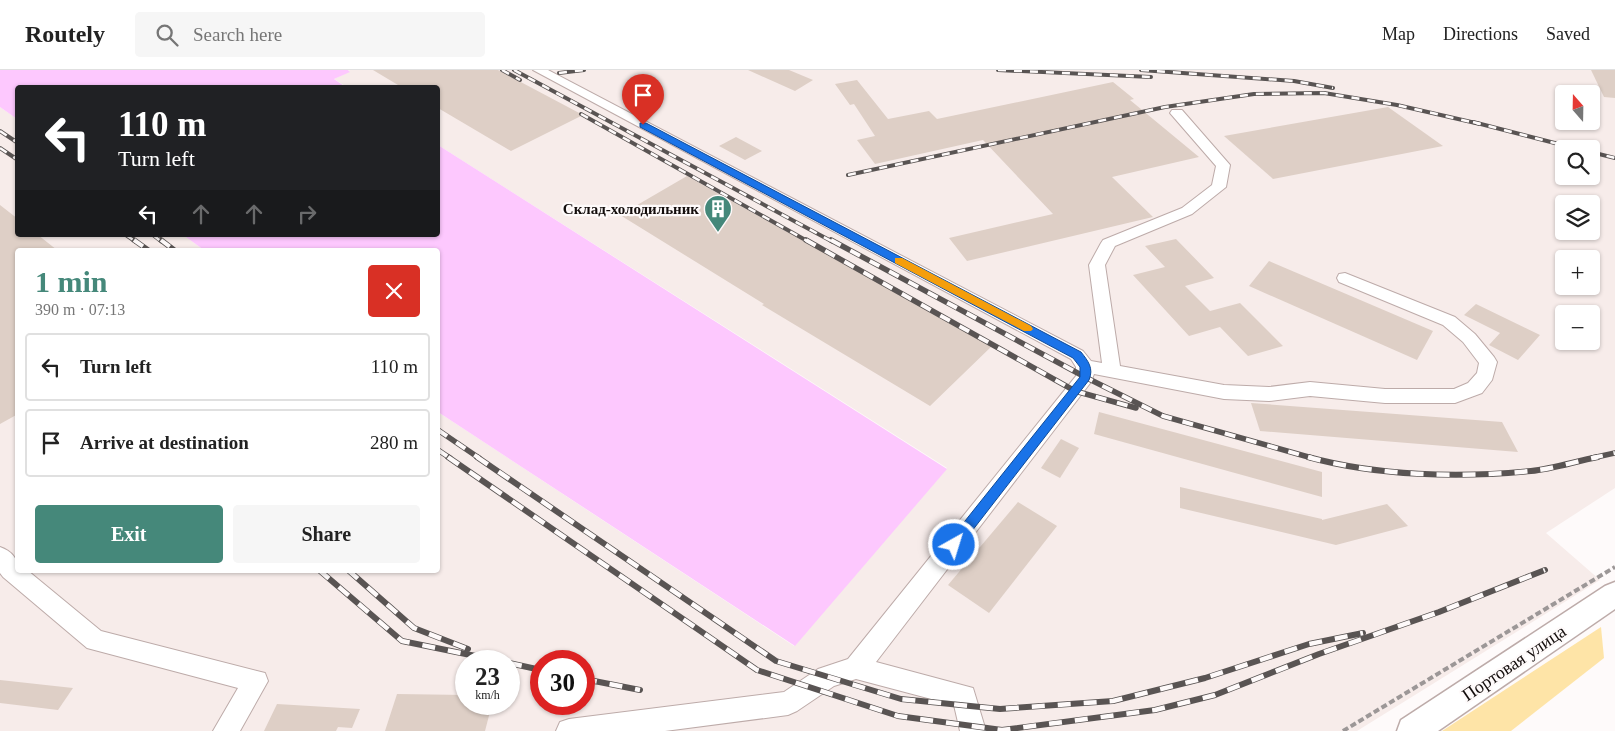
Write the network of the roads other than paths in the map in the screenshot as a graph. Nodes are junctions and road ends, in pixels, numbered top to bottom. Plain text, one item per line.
1 (539, 70) edge
2 (1177, 113) dead end
3 (1345, 278) dead end
4 (1085, 366) junction
5 (1112, 371) junction
6 (4, 567) edge
7 (1615, 594) edge
8 (856, 668) junction
9 (226, 731) edge
10 (569, 731) edge
11 (973, 731) edge
12 (1412, 731) edge

1 - 4 street
2 - 5 street
3 - 5 street
4 - 5 street
4 - 8 street
6 - 9 street
7 - 12 main road, Портовая улица
8 - 10 street
8 - 11 street

